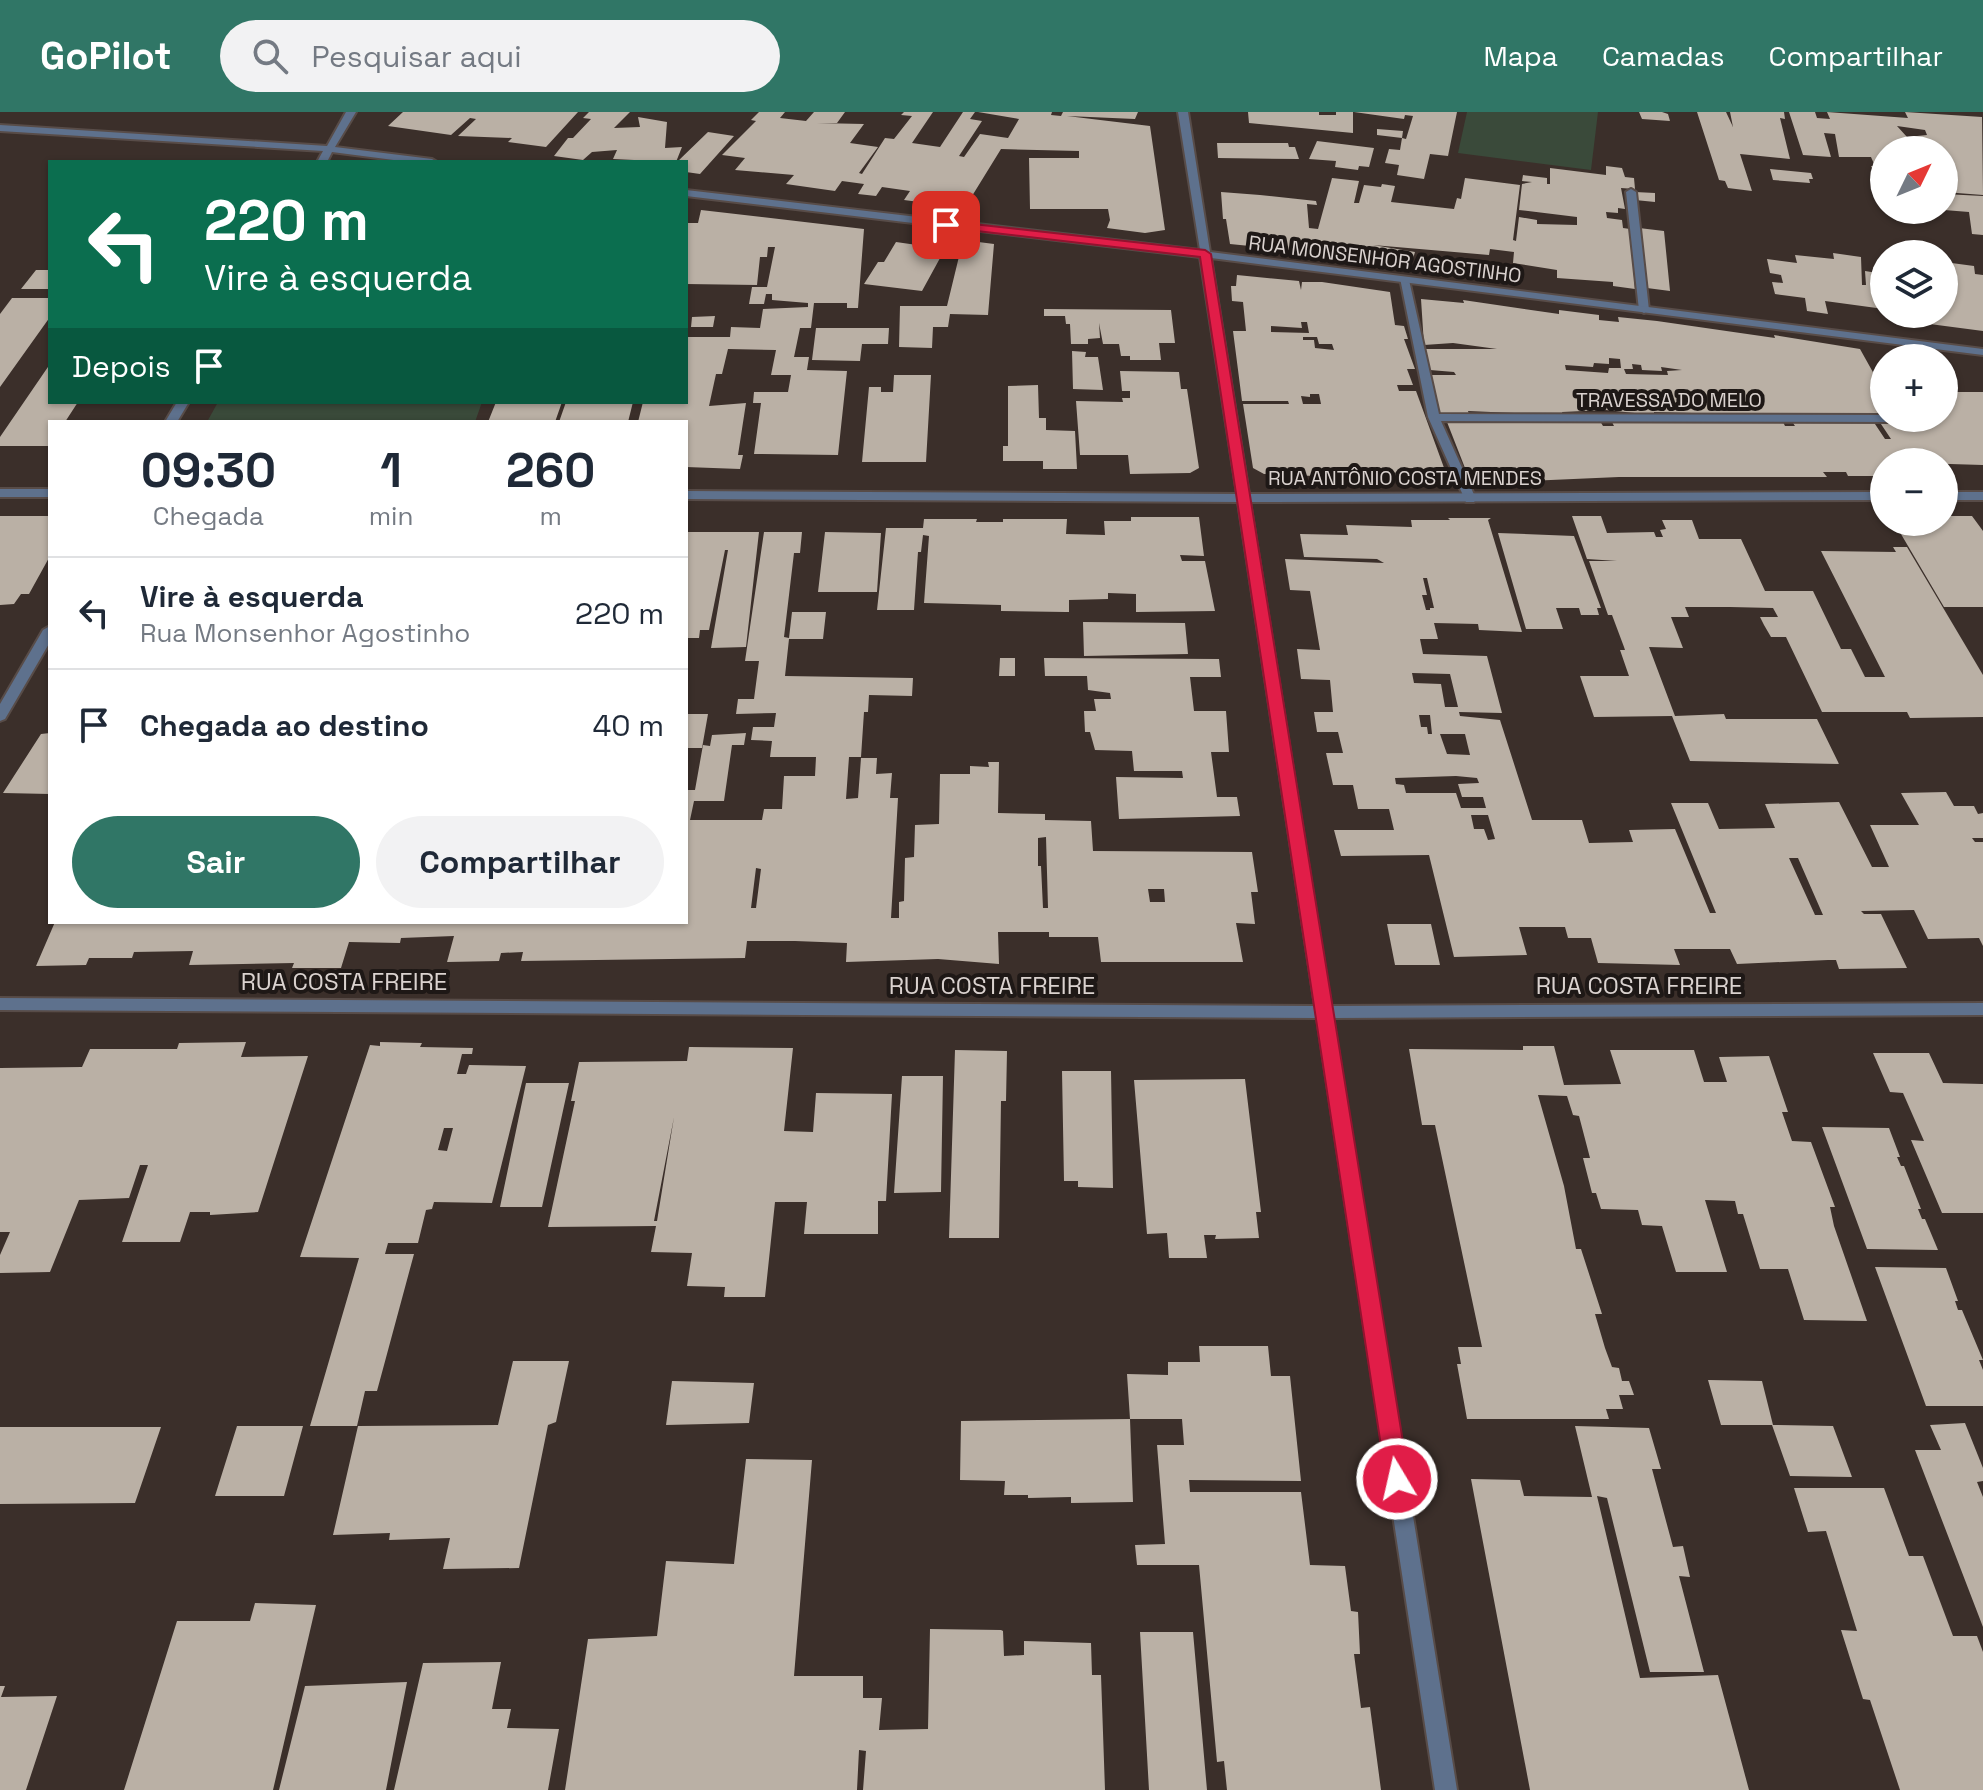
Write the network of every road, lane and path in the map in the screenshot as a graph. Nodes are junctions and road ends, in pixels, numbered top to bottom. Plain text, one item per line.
1 (351, 112) edge
2 (1183, 112) edge
3 (0, 128) edge
4 (329, 149) junction
5 (323, 160) edge
6 (416, 160) edge
7 (1631, 192) dead end
8 (688, 193) edge
9 (1205, 254) junction
10 (1404, 280) junction
11 (1644, 310) junction
12 (1983, 352) edge
13 (1434, 417) junction
14 (1870, 419) edge
15 (0, 493) edge
16 (48, 493) edge
17 (688, 495) edge
18 (1870, 496) edge
19 (1958, 496) edge
20 (1983, 496) edge
21 (1243, 498) junction
22 (1470, 499) junction
23 (48, 633) edge
24 (0, 716) edge
25 (0, 1004) edge
26 (1983, 1009) edge
27 (1324, 1012) junction
28 (1446, 1790) edge

1 - 4 street
2 - 9 street
3 - 4 street
4 - 5 street
4 - 6 street
7 - 11 street
8 - 9 street, RUA MONSENHOR AGOSTINHO
9 - 10 street, RUA MONSENHOR AGOSTINHO
9 - 21 street
10 - 11 street, RUA MONSENHOR AGOSTINHO
10 - 13 street
11 - 12 street, RUA MONSENHOR AGOSTINHO
13 - 14 street, TRAVESSA DO MELO
13 - 22 street
15 - 16 street
17 - 21 street, RUA ANTÔNIO COSTA MENDES
18 - 22 street, RUA ANTÔNIO COSTA MENDES
19 - 20 street
21 - 22 street, RUA ANTÔNIO COSTA MENDES
21 - 27 street
23 - 24 street
25 - 27 street, RUA COSTA FREIRE
26 - 27 street, RUA COSTA FREIRE
27 - 28 street

